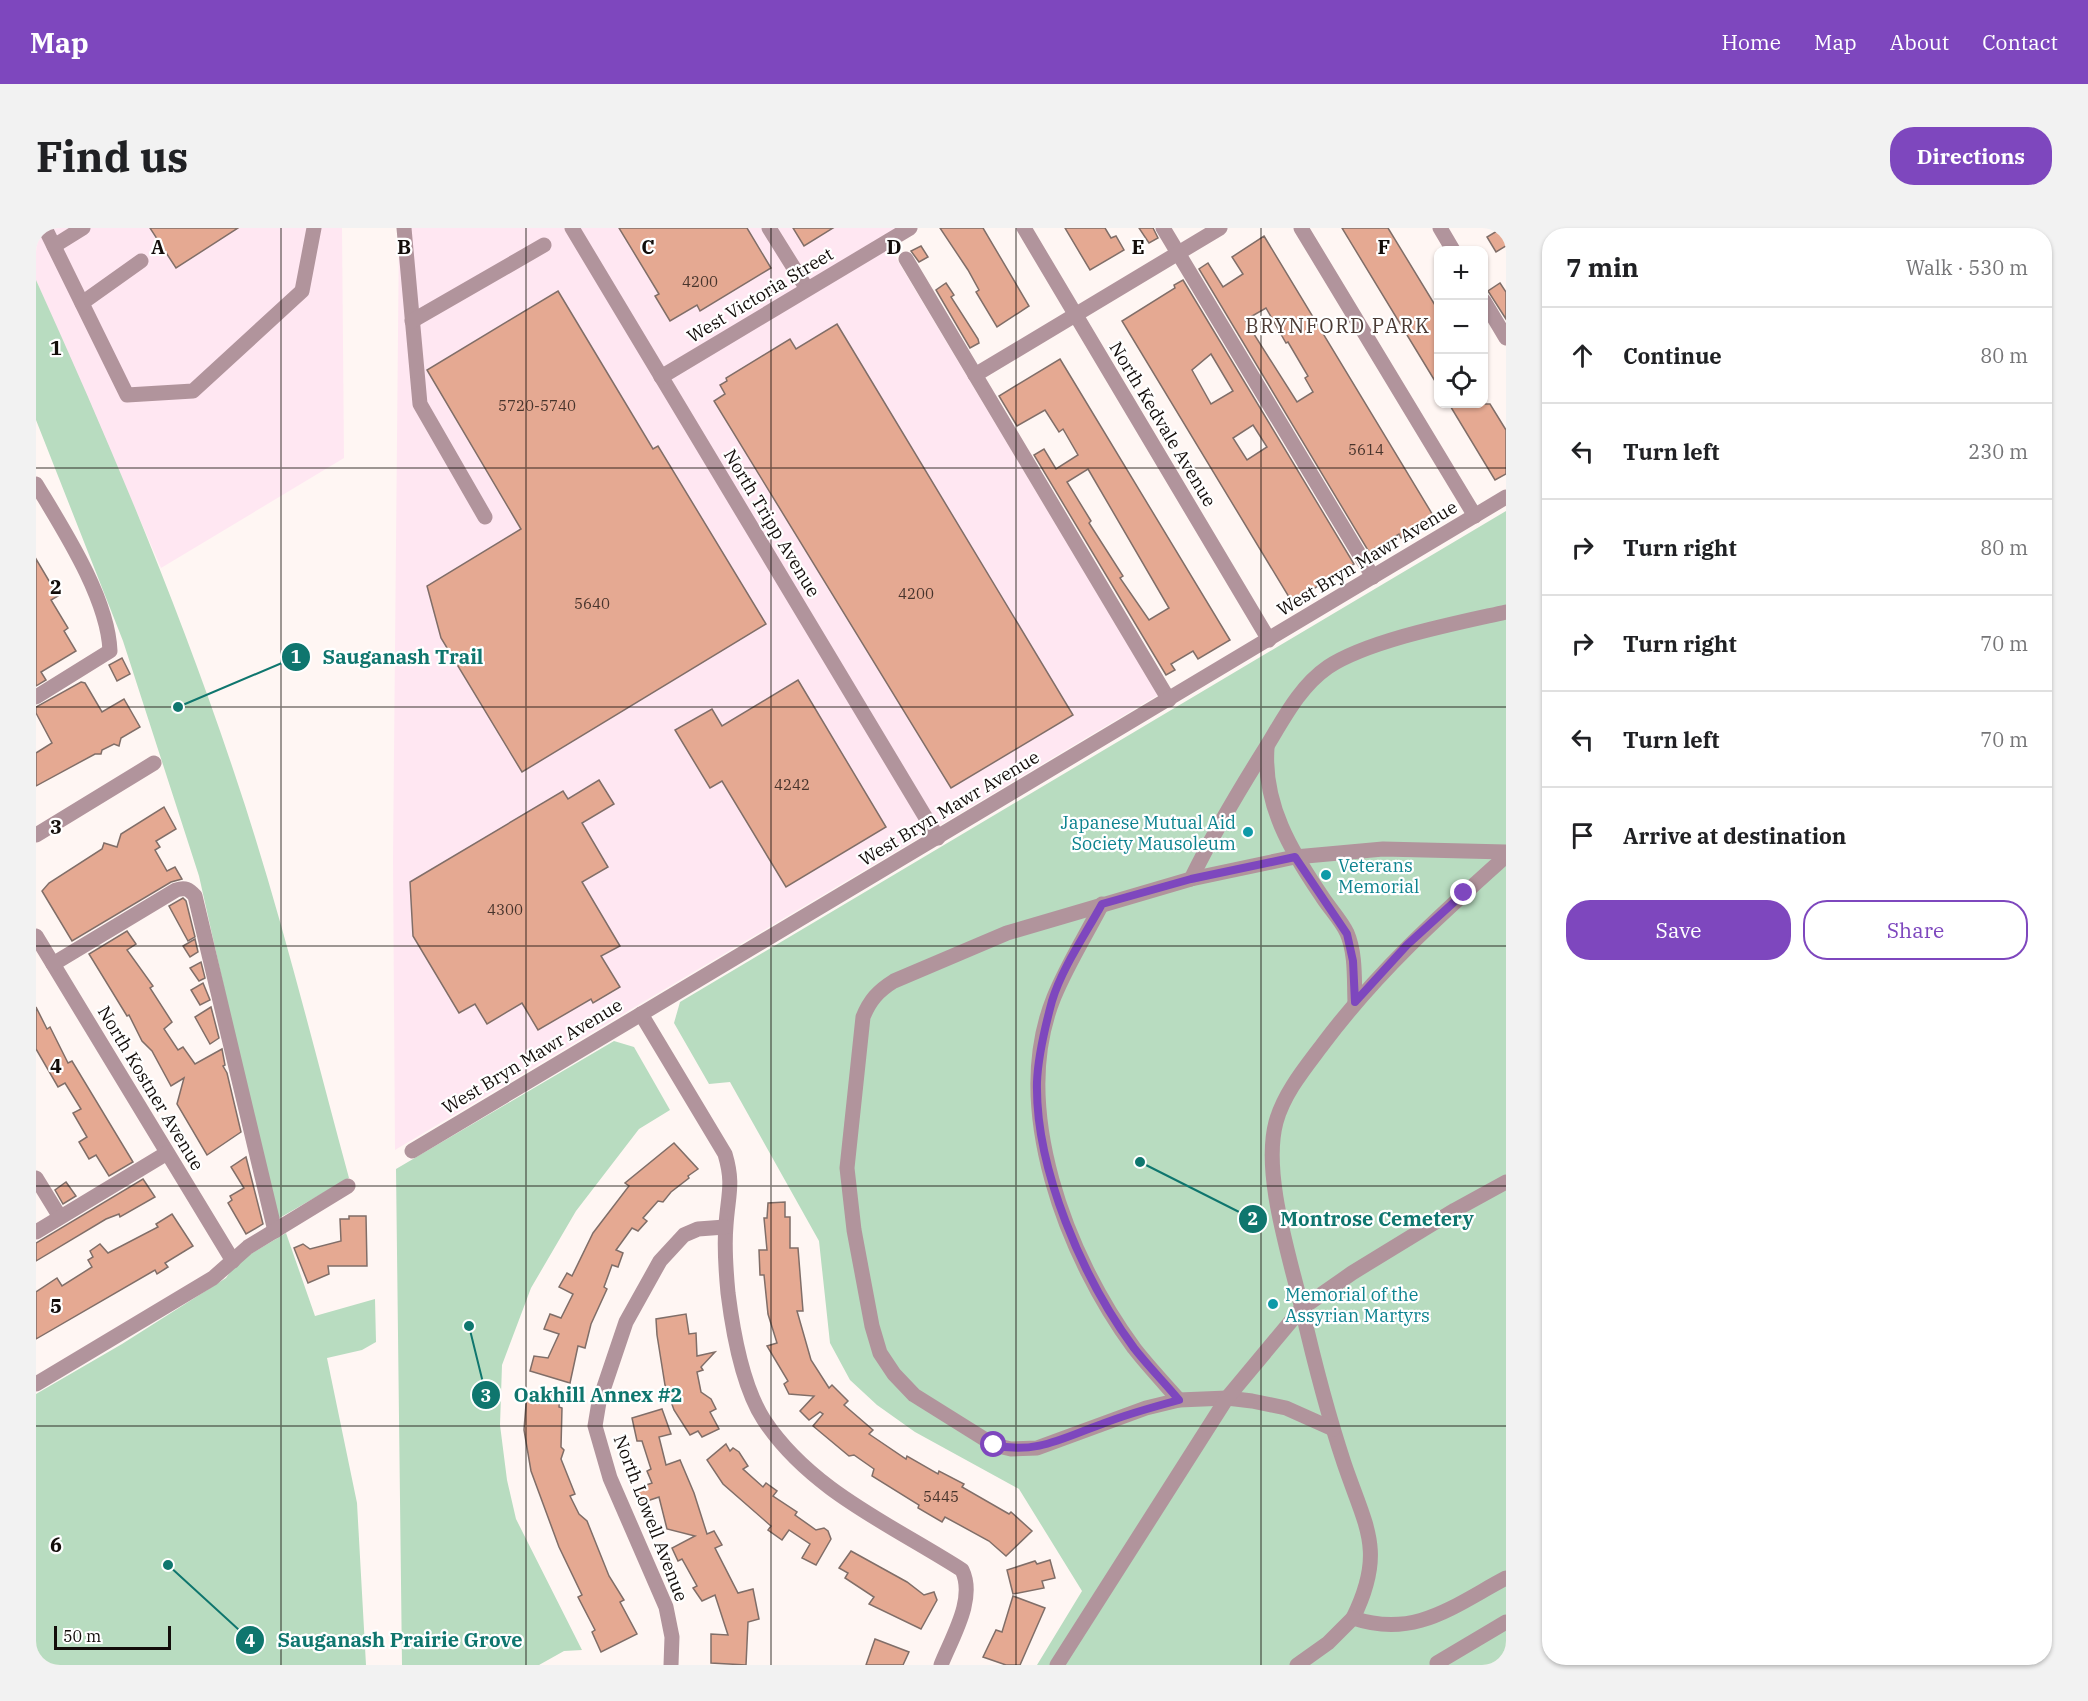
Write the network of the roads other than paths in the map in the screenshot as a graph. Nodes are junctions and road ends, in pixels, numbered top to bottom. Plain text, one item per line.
1 (45, 228) edge
2 (83, 228) edge
3 (314, 228) edge
4 (404, 228) edge
5 (572, 228) edge
6 (769, 228) edge
7 (910, 228) edge
8 (1024, 228) edge
9 (1163, 228) edge
10 (1220, 228) edge
11 (1300, 228) edge
12 (1440, 228) edge
13 (544, 245) dead end
14 (54, 246) junction
15 (1451, 246) edge
16 (1178, 253) junction
17 (906, 259) dead end
18 (141, 261) dead end
19 (807, 289) junction
20 (82, 303) junction
21 (1488, 307) edge
22 (1076, 315) junction
23 (412, 321) junction
24 (1506, 338) edge
25 (975, 375) junction
26 (661, 376) junction
27 (36, 484) edge
28 (1506, 498) edge
29 (1475, 516) junction
30 (485, 517) dead end
31 (1374, 577) junction
32 (1506, 612) edge
33 (1269, 640) junction
34 (36, 697) edge
35 (1169, 700) junction
36 (1267, 745) junction
37 (154, 763) dead end
38 (36, 835) edge
39 (938, 838) junction
40 (1506, 854) edge
41 (1295, 857) junction
42 (1191, 879) junction
43 (1102, 904) junction
44 (36, 936) edge
45 (53, 964) junction
46 (1355, 1002) junction
47 (641, 1014) junction
48 (412, 1150) dead end
49 (167, 1153) junction
50 (36, 1178) edge
51 (1506, 1182) edge
52 (348, 1186) dead end
53 (60, 1217) junction
54 (725, 1227) junction
55 (274, 1231) junction
56 (36, 1232) edge
57 (233, 1261) junction
58 (1302, 1308) junction
59 (36, 1384) edge
60 (1227, 1398) junction
61 (1179, 1400) junction
62 (1333, 1429) junction
63 (1506, 1578) edge
64 (1353, 1618) junction
65 (1506, 1622) edge
66 (671, 1665) edge
67 (941, 1665) edge
68 (1058, 1665) edge
69 (1297, 1665) edge
70 (1438, 1665) edge

1 - 14 street
2 - 14 street
3 - 20 street
4 - 23 street
5 - 26 street, North Tripp Avenue
6 - 19 street
7 - 19 street, West Victoria Street
8 - 22 street, North Kedvale Avenue
9 - 16 street
10 - 16 street
11 - 29 street
12 - 15 street
13 - 23 street
14 - 20 street
16 - 22 street
16 - 31 street
17 - 25 street
18 - 20 street
19 - 26 street, West Victoria Street
21 - 24 street
22 - 25 street
22 - 33 street, North Kedvale Avenue
23 - 30 street
25 - 35 street
26 - 39 street, North Tripp Avenue
27 - 34 street
28 - 29 street, West Bryn Mawr Avenue
29 - 31 street, West Bryn Mawr Avenue
31 - 33 street, West Bryn Mawr Avenue
32 - 36 street
33 - 35 street, West Bryn Mawr Avenue
35 - 39 street, West Bryn Mawr Avenue
36 - 41 street
36 - 42 street
37 - 38 street
39 - 47 street, West Bryn Mawr Avenue
40 - 41 street
40 - 46 street
41 - 42 street
41 - 46 street
42 - 43 street
43 - 61 street
43 - 61 street
44 - 45 street, North Kostner Avenue
45 - 49 street, North Kostner Avenue
45 - 55 street
46 - 58 street
47 - 48 street, West Bryn Mawr Avenue
47 - 54 street
49 - 53 street
49 - 57 street, North Kostner Avenue
50 - 53 street
51 - 58 street
52 - 55 street
53 - 56 street
54 - 66 street, North Lowell Avenue
54 - 67 street
55 - 57 street
57 - 59 street
58 - 60 street
58 - 62 street
60 - 61 street
60 - 62 street
60 - 68 street
62 - 64 street
63 - 64 street
64 - 69 street
65 - 70 street

